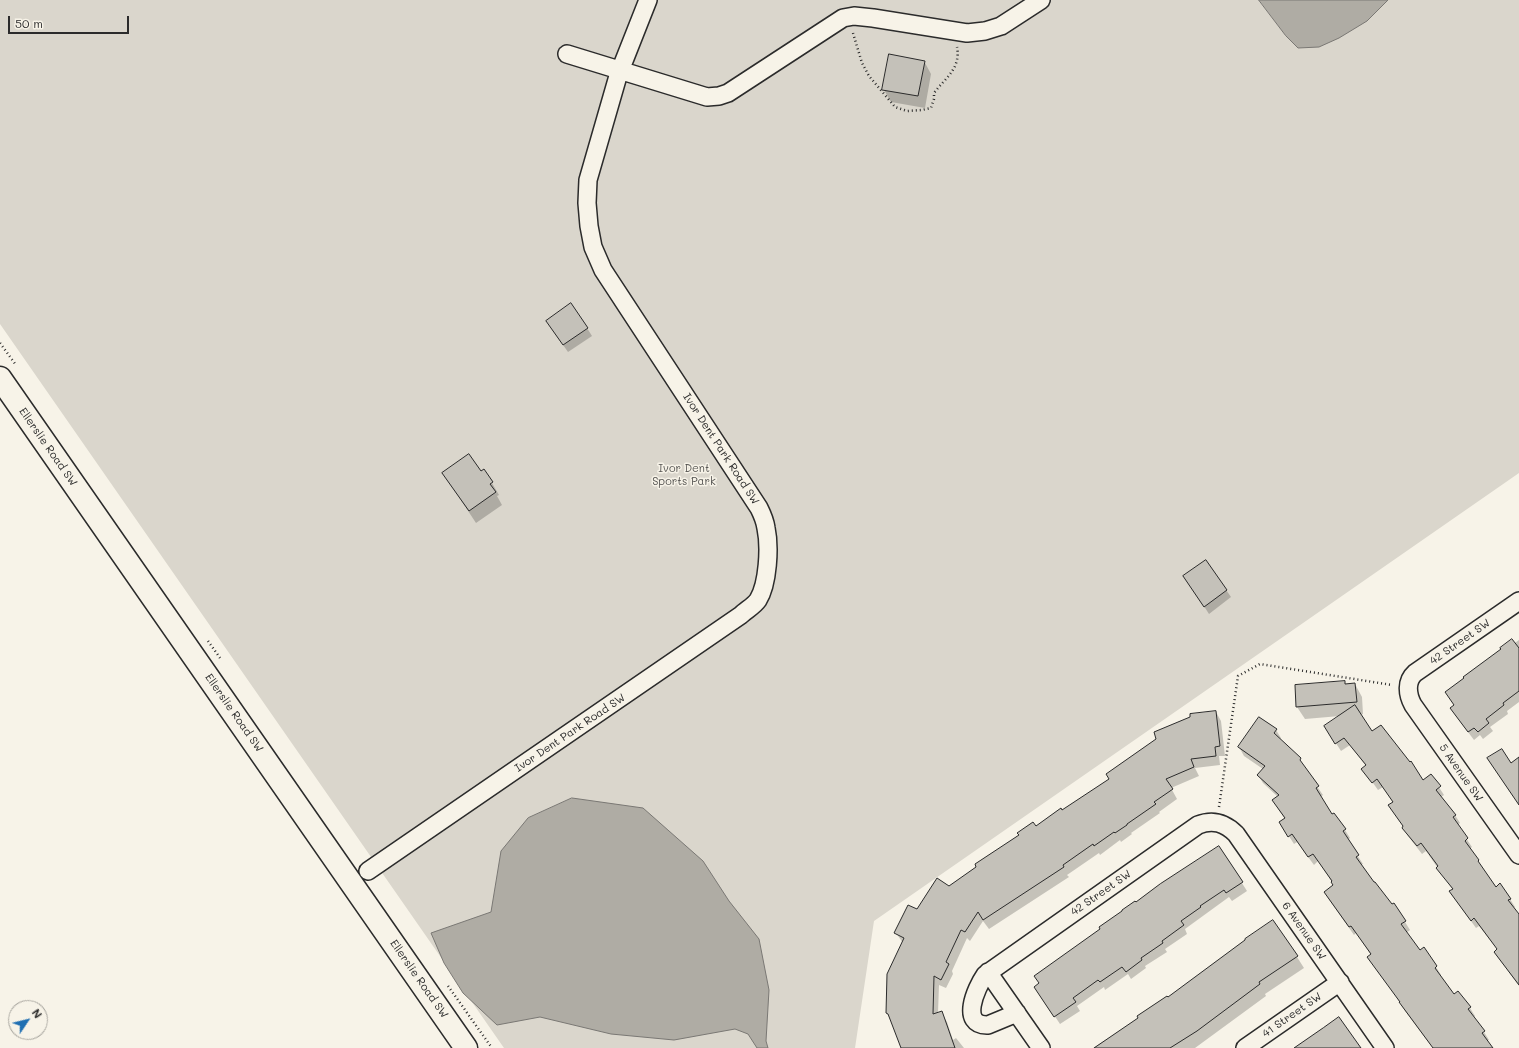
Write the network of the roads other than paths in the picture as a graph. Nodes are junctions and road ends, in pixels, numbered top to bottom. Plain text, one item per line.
1 (648, 0) edge
2 (1041, 0) edge
3 (1023, 5) edge
4 (567, 54) dead end
5 (620, 71) junction
6 (0, 378) edge
7 (1519, 601) edge
8 (1408, 688) joint
9 (1216, 822) joint
10 (1519, 855) edge
11 (368, 871) dead end
12 (988, 972) junction
13 (1340, 982) junction
14 (1017, 1013) junction
15 (466, 1048) edge
16 (1041, 1048) edge
17 (1245, 1048) edge
18 (1385, 1048) edge

1 - 5 street, Ivor Dent Park Road SW
2 - 3 street
3 - 5 street
4 - 5 street
5 - 11 street, Ivor Dent Park Road SW
6 - 15 main road, Ellerslie Road SW
7 - 8 street, 42 Street SW
8 - 10 street, 5 Avenue SW
9 - 12 street, 42 Street SW
9 - 13 street, 6 Avenue SW
12 - 14 street
12 - 14 street
13 - 17 street, 41 Street SW
13 - 18 street, 6 Avenue SW
14 - 16 street

